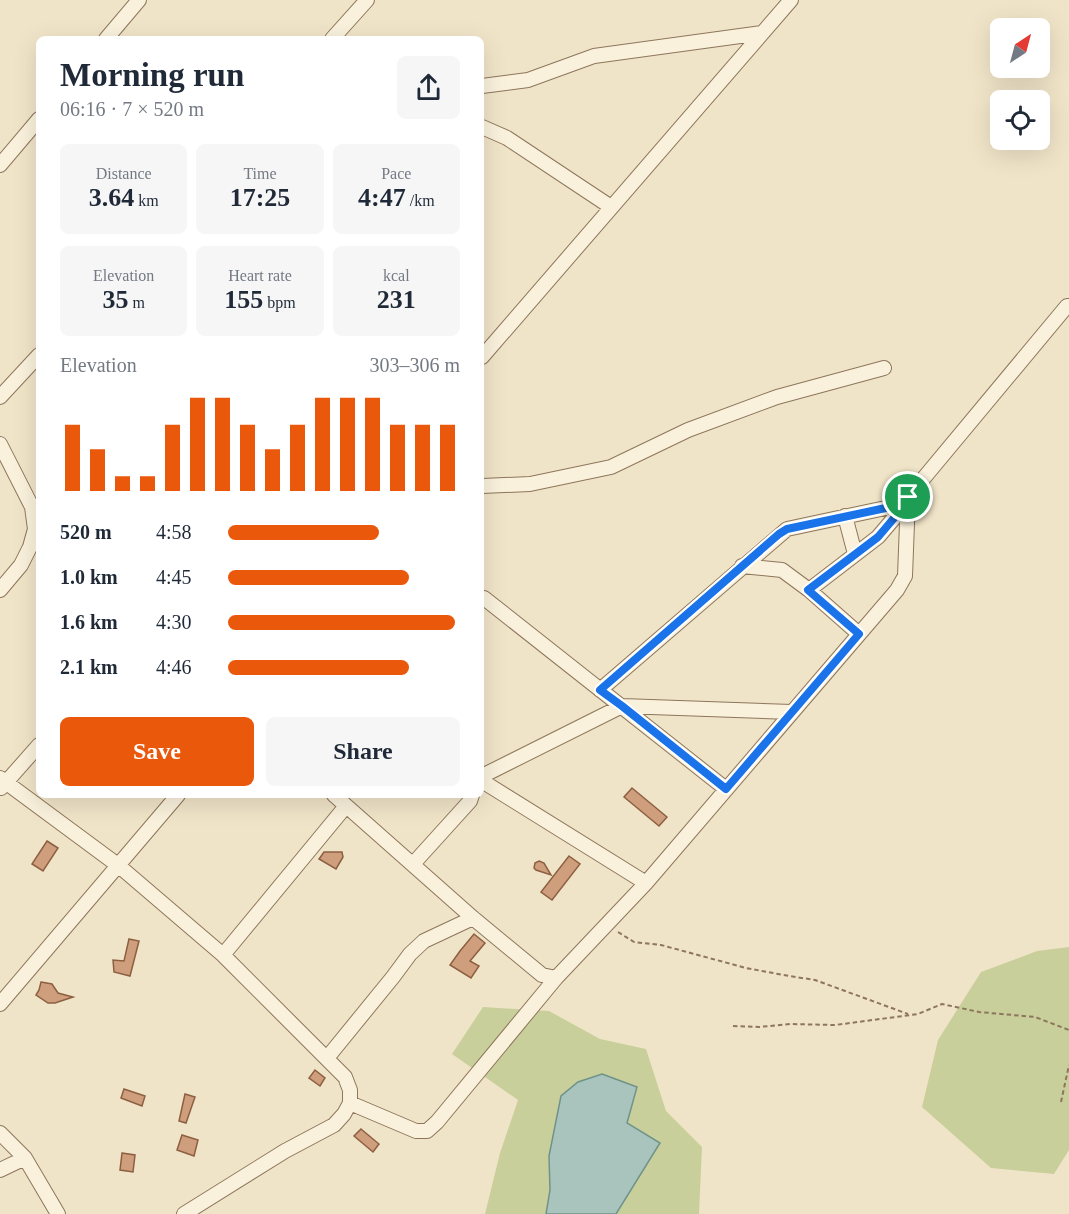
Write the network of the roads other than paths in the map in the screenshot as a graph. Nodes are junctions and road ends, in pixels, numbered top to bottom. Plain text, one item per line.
1 (139, 0) edge
2 (367, 0) edge
3 (791, 0) edge
4 (762, 33) junction
5 (109, 36) edge
6 (335, 36) edge
7 (484, 86) edge
8 (36, 123) edge
9 (484, 128) edge
10 (0, 165) edge
11 (611, 207) junction
12 (1069, 306) edge
13 (484, 355) edge
14 (36, 358) edge
15 (884, 368) dead end
16 (0, 397) edge
17 (0, 444) edge
18 (484, 486) edge
19 (908, 497) junction
20 (845, 516) junction
21 (36, 525) edge
22 (36, 532) edge
23 (855, 554) junction
24 (742, 566) junction
25 (0, 590) edge
26 (808, 590) junction
27 (484, 598) dead end
28 (859, 634) junction
29 (600, 690) junction
30 (622, 706) junction
31 (792, 712) junction
32 (36, 748) edge
33 (484, 777) edge
34 (484, 779) edge
35 (2, 783) edge
36 (726, 789) junction
37 (176, 798) edge
38 (337, 798) edge
39 (471, 798) edge
40 (346, 806) junction
41 (413, 864) junction
42 (119, 866) junction
43 (646, 883) junction
44 (473, 918) junction
45 (223, 954) junction
46 (556, 978) junction
47 (0, 1004) edge
48 (327, 1058) junction
49 (350, 1103) junction
50 (0, 1133) edge
51 (26, 1158) junction
52 (0, 1170) edge
53 (57, 1214) edge
54 (184, 1214) edge

1 - 5 street
2 - 6 street
3 - 4 street
4 - 7 street
4 - 11 street
8 - 10 street
9 - 11 street
11 - 13 street
12 - 19 street
14 - 16 street
15 - 18 street
17 - 21 street
19 - 20 street
19 - 23 street
19 - 28 street
20 - 23 street
20 - 24 street
22 - 25 street
23 - 26 street
24 - 26 street
24 - 29 street
26 - 28 street
27 - 29 street
28 - 31 street
29 - 30 street
30 - 31 street
30 - 33 street
30 - 36 street
31 - 36 street
32 - 35 street
34 - 43 street
35 - 42 street
36 - 43 street
37 - 42 street
38 - 40 street
39 - 41 street
40 - 41 street
40 - 45 street
41 - 44 street
42 - 45 street
42 - 47 street
43 - 46 street
44 - 46 street
44 - 48 street
45 - 48 street
46 - 49 street
48 - 49 street
49 - 54 street
50 - 51 street
51 - 52 street
51 - 53 street

